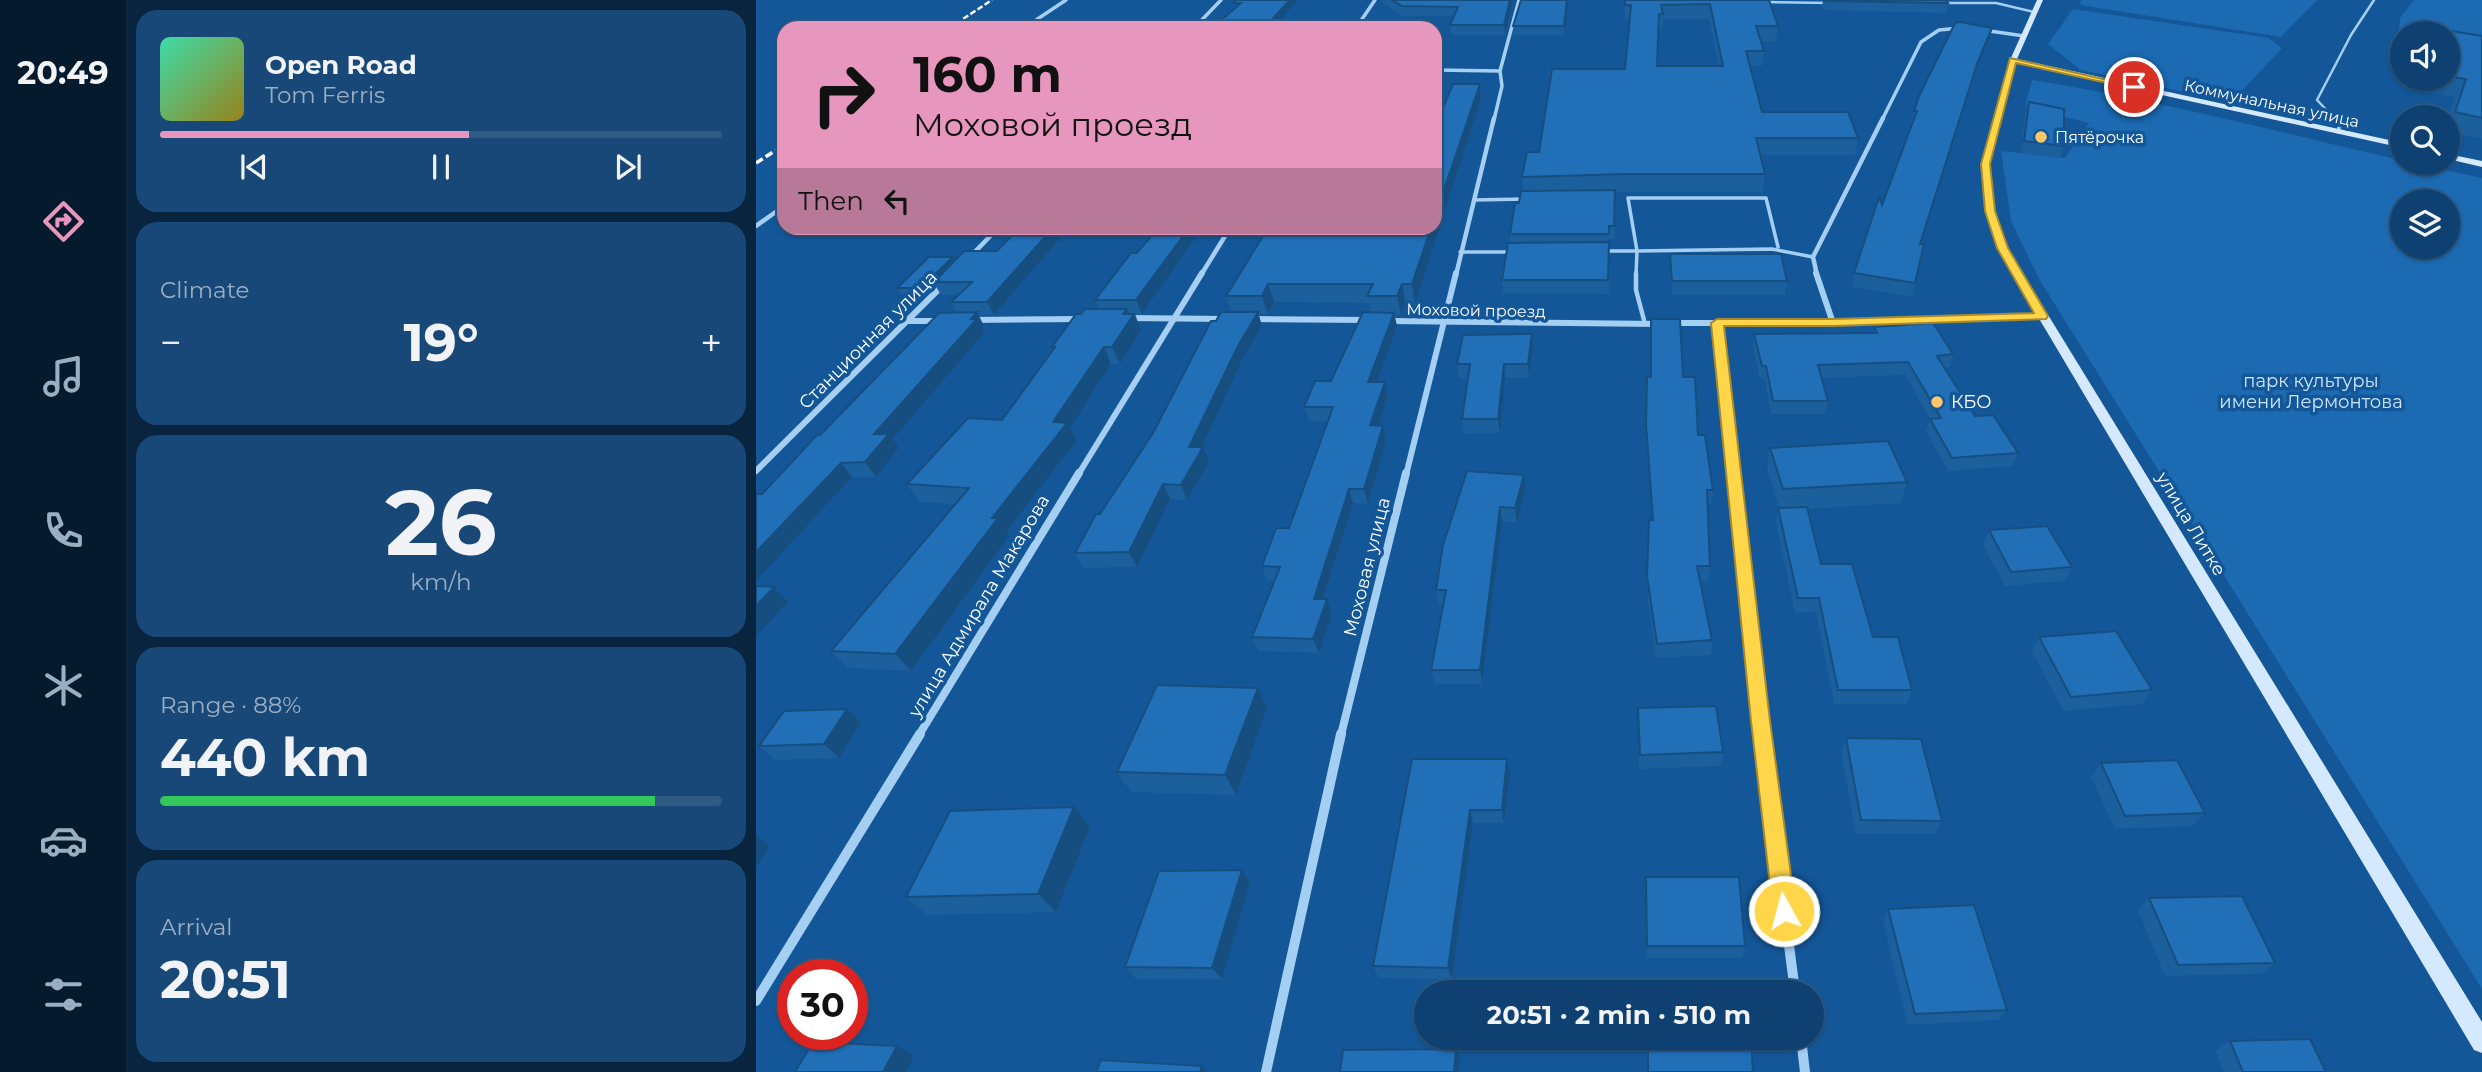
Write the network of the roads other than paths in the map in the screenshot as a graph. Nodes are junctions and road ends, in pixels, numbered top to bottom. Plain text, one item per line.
1 (1066, 0) edge
2 (1221, 0) edge
3 (1375, 0) edge
4 (1519, 0) edge
5 (2040, 0) edge
6 (2374, 0) edge
7 (1755, 2) edge
8 (1834, 3) edge
9 (1929, 3) edge
10 (2034, 12) junction
11 (1034, 21) edge
12 (1201, 21) edge
13 (1361, 21) edge
14 (1970, 29) edge
15 (1981, 30) edge
16 (2024, 36) junction
17 (2013, 60) junction
18 (1442, 71) edge
19 (1500, 71) junction
20 (2338, 132) junction
21 (2390, 143) edge
22 (2460, 159) edge
23 (2482, 164) edge
24 (1615, 198) edge
25 (1628, 198) junction
26 (1538, 199) edge
27 (1474, 200) junction
28 (777, 211) edge
29 (756, 226) edge
30 (991, 235) edge
31 (1226, 235) edge
32 (1778, 247) junction
33 (1597, 251) edge
34 (1637, 251) junction
35 (1460, 252) junction
36 (1515, 252) edge
37 (1814, 257) junction
38 (962, 265) edge
39 (953, 274) edge
40 (2042, 316) junction
41 (1118, 318) edge
42 (1174, 318) junction
43 (1090, 319) edge
44 (1228, 319) edge
45 (1242, 319) edge
46 (951, 320) edge
47 (965, 320) edge
48 (909, 321) junction
49 (1444, 321) junction
50 (1717, 323) junction
51 (1833, 323) junction
52 (1646, 324) junction
53 (756, 471) edge
54 (1793, 980) edge
55 (756, 1001) edge
56 (2482, 1042) edge
57 (1802, 1050) edge
58 (1266, 1072) edge
59 (1805, 1072) edge

1 - 11 street
2 - 12 street
3 - 13 street
4 - 19 street, Моховая улица
5 - 10 main road, улица Литке
6 - 20 lane
7 - 8 lane
9 - 10 lane
10 - 16 main road, улица Литке
14 - 37 street
15 - 16 street
16 - 17 main road, улица Литке
17 - 20 main road, Коммунальная улица
17 - 40 main road, улица Литке
18 - 19 street
19 - 27 street, Моховая улица
20 - 21 main road, Коммунальная улица
22 - 23 main road
24 - 25 lane
25 - 32 lane
25 - 34 lane
26 - 27 lane
27 - 35 street, Моховая улица
28 - 29 street
30 - 38 street
31 - 42 street, улица Адмирала Макарова
32 - 34 lane
32 - 37 lane
33 - 34 lane
34 - 52 lane
35 - 36 lane
35 - 49 street, Моховая улица
37 - 51 street
39 - 48 street, Станционная улица
40 - 51 street, Моховой проезд
40 - 56 main road, улица Литке
41 - 42 street
42 - 44 street
42 - 55 street, улица Адмирала Макарова
43 - 47 street
45 - 49 street, Моховой проезд
46 - 48 street
48 - 53 street, Станционная улица
49 - 52 street, Моховой проезд
49 - 58 street, Моховая улица
50 - 51 street, Моховой проезд
50 - 52 street, Моховой проезд
50 - 54 street
57 - 59 street

